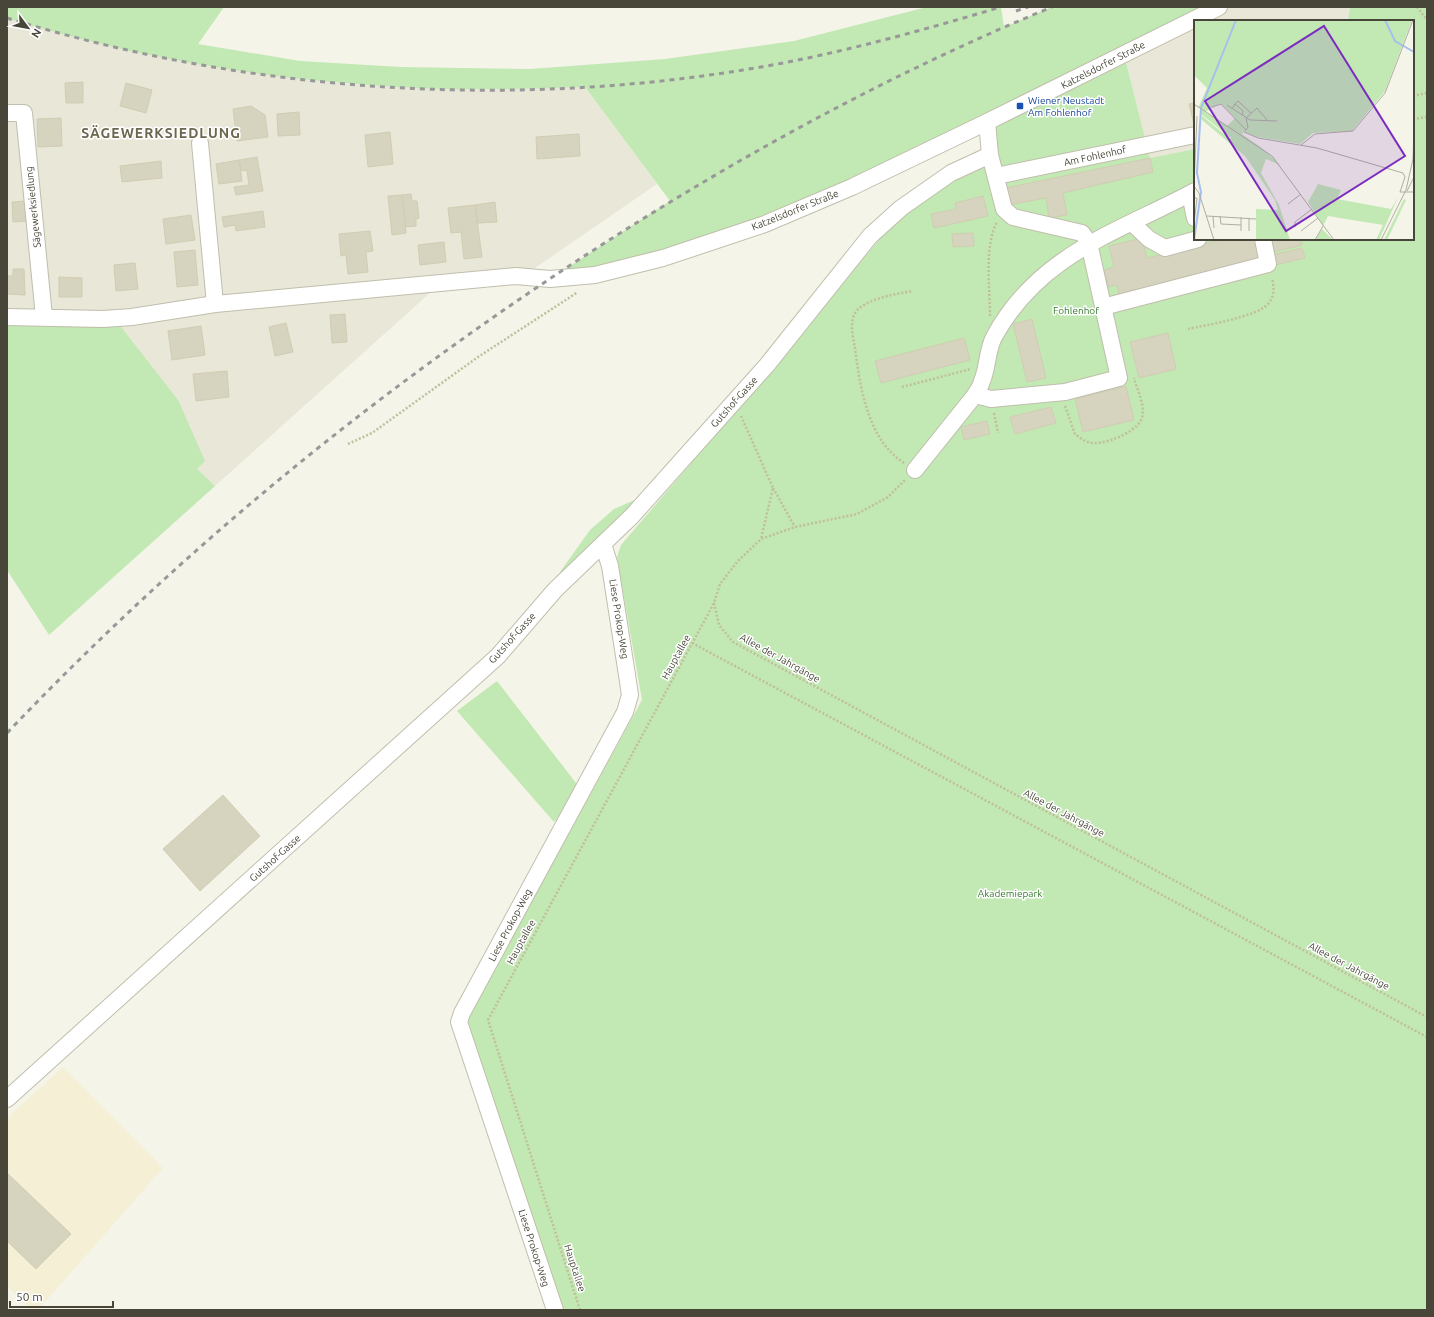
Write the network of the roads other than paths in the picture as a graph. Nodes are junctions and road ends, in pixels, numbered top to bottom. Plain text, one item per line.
1 (1218, 7) edge
2 (7, 113) edge
3 (987, 122) junction
4 (1194, 135) edge
5 (200, 143) dead end
6 (990, 155) junction
7 (996, 176) junction
8 (1193, 193) edge
9 (1194, 206) edge
10 (1132, 223) junction
11 (1194, 240) edge
12 (1263, 240) edge
13 (1089, 243) junction
14 (215, 304) junction
15 (1104, 307) junction
16 (7, 317) edge
17 (44, 317) junction
18 (976, 395) junction
19 (915, 470) road end
20 (603, 544) junction
21 (7, 1099) edge
22 (555, 1310) edge

1 - 3 street, Katzelsdorfer Straße
2 - 17 street, Sägewerksiedlung
3 - 6 street
3 - 14 street, Katzelsdorfer Straße
4 - 7 street, Am Fohlenhof
5 - 14 street
6 - 7 street
6 - 20 street, Gutshof-Gasse
7 - 13 street
8 - 9 street
8 - 10 street
10 - 11 street
10 - 13 street
12 - 15 street
13 - 15 street
13 - 18 street
14 - 17 street, Katzelsdorfer Straße
15 - 18 street
16 - 17 street, Katzelsdorfer Straße
18 - 19 street
20 - 21 street, Gutshof-Gasse
20 - 22 street, Liese Prokop-Weg

